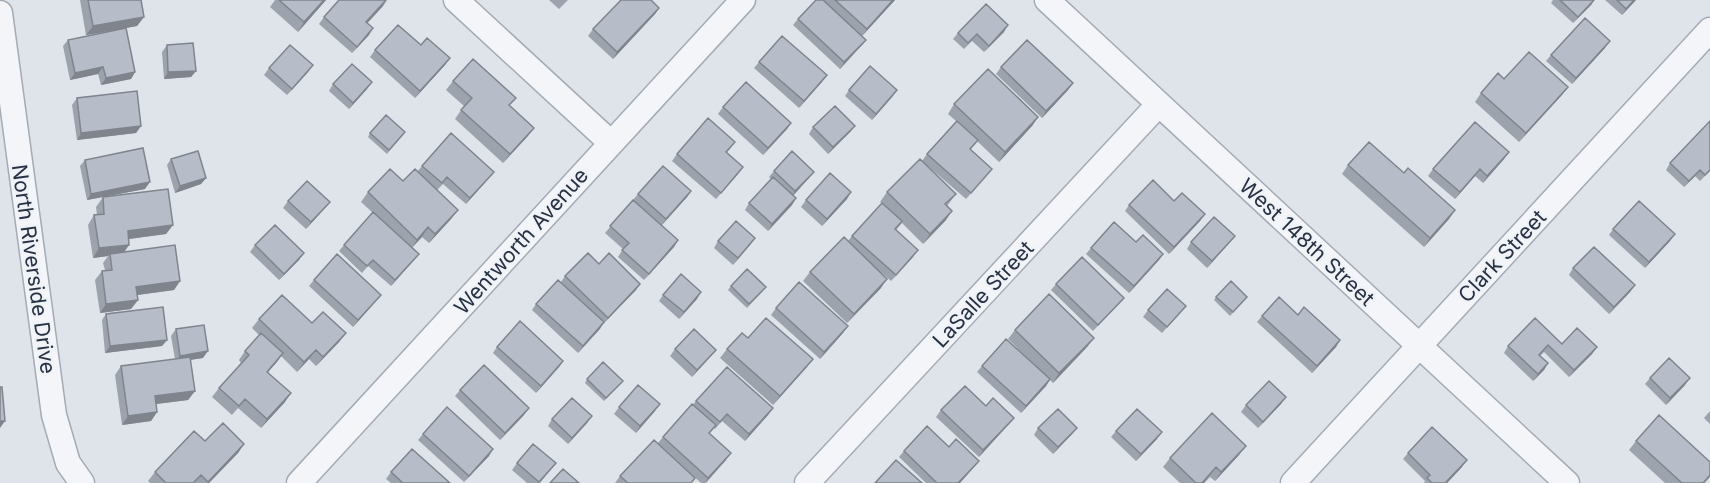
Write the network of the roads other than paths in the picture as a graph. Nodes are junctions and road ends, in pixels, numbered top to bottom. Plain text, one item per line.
1 (456, 0) edge
2 (743, 0) edge
3 (1047, 0) edge
4 (0, 13) edge
5 (1710, 30) edge
6 (1158, 105) junction
7 (611, 143) junction
8 (1419, 346) junction
9 (82, 483) edge
10 (299, 483) edge
11 (807, 483) edge
12 (1293, 483) edge
13 (1567, 483) edge

1 - 7 street
2 - 7 street, Wentworth Avenue
3 - 6 street, West 148th Street
4 - 9 street, North Riverside Drive
5 - 8 street, Clark Street
6 - 8 street, West 148th Street
6 - 11 street, LaSalle Street
7 - 10 street, Wentworth Avenue
8 - 12 street, Clark Street
8 - 13 street, West 148th Street

